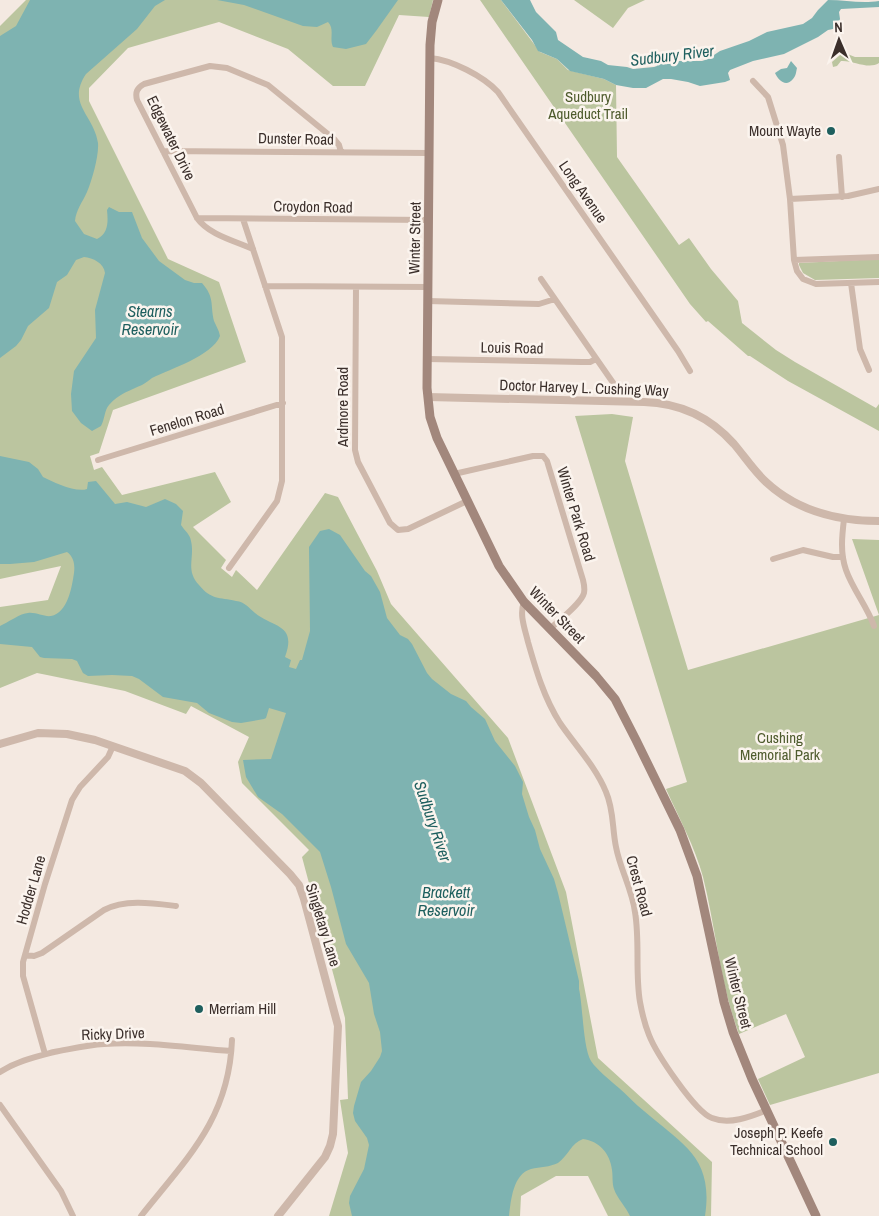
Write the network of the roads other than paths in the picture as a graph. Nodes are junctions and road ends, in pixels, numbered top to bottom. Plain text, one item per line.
1 (438, 0) edge
2 (430, 58) junction
3 (753, 81) dead end
4 (163, 151) junction
5 (342, 152) junction
6 (429, 153) junction
7 (839, 157) dead end
8 (879, 189) edge
9 (842, 196) junction
10 (790, 199) junction
11 (197, 218) junction
12 (243, 219) junction
13 (428, 220) junction
14 (253, 249) junction
15 (879, 257) edge
16 (794, 260) junction
17 (541, 279) dead end
18 (879, 282) edge
19 (851, 283) junction
20 (265, 286) junction
21 (356, 287) junction
22 (428, 287) junction
23 (555, 300) junction
24 (428, 301) junction
25 (596, 358) junction
26 (427, 359) junction
27 (870, 370) dead end
28 (690, 371) dead end
29 (616, 387) dead end
30 (428, 397) junction
31 (282, 403) junction
32 (98, 460) dead end
33 (454, 474) junction
34 (467, 502) junction
35 (844, 519) junction
36 (879, 521) edge
37 (843, 557) junction
38 (772, 559) dead end
39 (229, 568) dead end
40 (524, 602) junction
41 (874, 626) dead end
42 (550, 629) junction
43 (0, 744) edge
44 (113, 746) junction
45 (176, 906) dead end
46 (25, 956) junction
47 (232, 1040) dead end
48 (231, 1051) junction
49 (45, 1054) junction
50 (0, 1072) edge
51 (0, 1105) edge
52 (766, 1110) junction
53 (73, 1216) edge
54 (141, 1216) edge
55 (278, 1216) edge
56 (816, 1216) edge

1 - 2 main road, Winter Street
2 - 6 main road, Winter Street
2 - 28 street, Long Avenue
3 - 10 street
4 - 5 street, Dunster Road
4 - 5 street, Edgewater Drive
4 - 11 street, Edgewater Drive
5 - 6 street, Dunster Road
6 - 13 main road, Winter Street
7 - 9 street
8 - 9 street
9 - 10 street
10 - 16 street
11 - 12 street, Croydon Road
11 - 14 street, Edgewater Drive
12 - 13 street, Croydon Road
12 - 14 street
13 - 22 main road, Winter Street
14 - 20 street
15 - 16 street
16 - 19 street
17 - 23 street
18 - 19 street
19 - 27 street
20 - 21 street
20 - 31 street
21 - 22 street
21 - 34 street, Ardmore Road
22 - 24 main road, Winter Street
23 - 24 street
23 - 25 street
24 - 26 main road, Winter Street
25 - 26 street, Louis Road
25 - 29 street
26 - 30 main road, Winter Street
30 - 33 main road, Winter Street
30 - 35 street, Doctor Harvey L. Cushing Way
31 - 32 street, Fenelon Road
31 - 39 street
33 - 34 main road, Winter Street
33 - 42 street, Winter Park Road
34 - 40 main road, Winter Street
35 - 36 street, Doctor Harvey L. Cushing Way
35 - 37 street
37 - 38 street
37 - 41 street
40 - 42 main road, Winter Street
40 - 52 street, Crest Road
42 - 52 main road, Winter Street
43 - 44 street, Singletary Lane
44 - 46 street, Hodder Lane
44 - 55 street, Singletary Lane
45 - 46 street
46 - 49 street, Hodder Lane
47 - 48 street
48 - 49 street, Ricky Drive
48 - 54 street
49 - 50 street, Ricky Drive
51 - 53 street
52 - 56 main road, Winter Street

